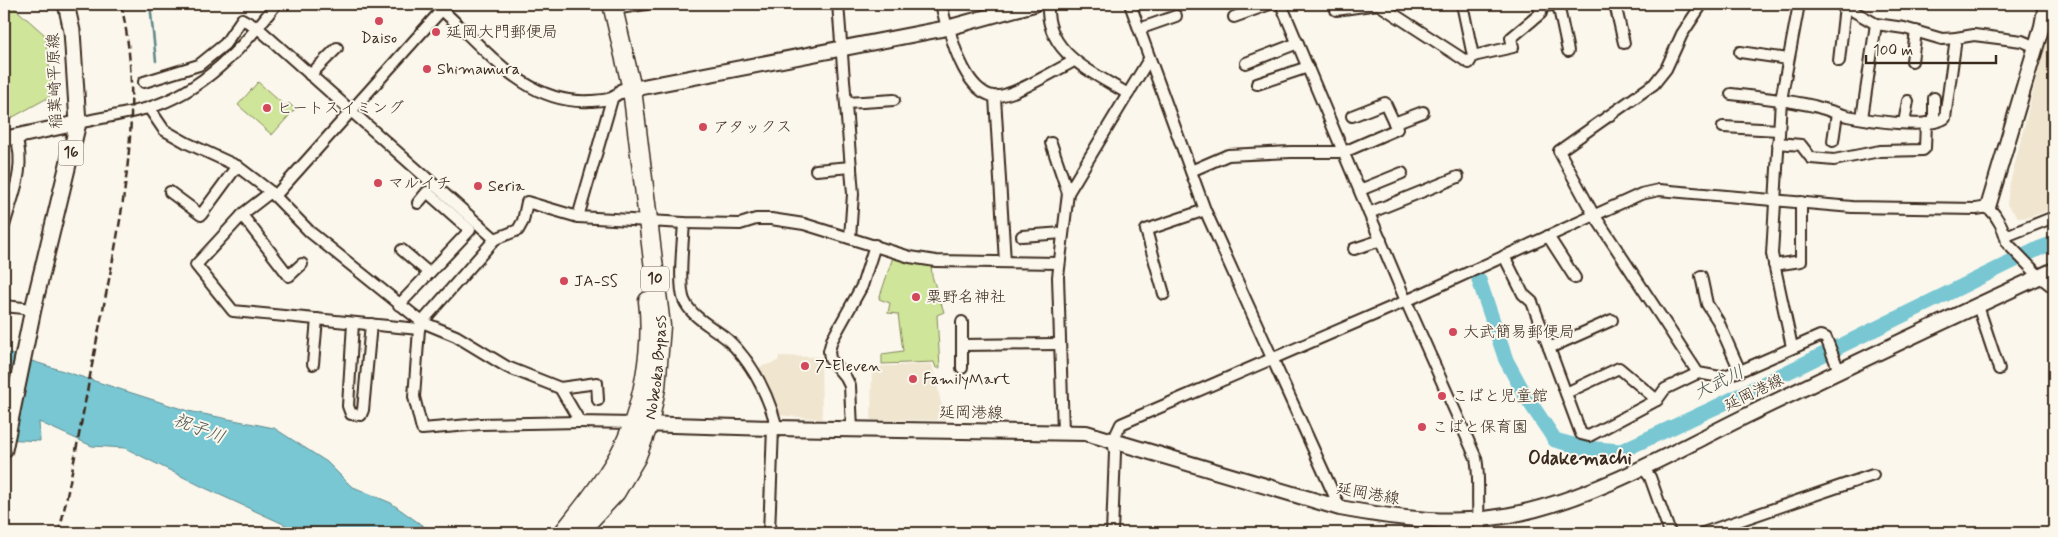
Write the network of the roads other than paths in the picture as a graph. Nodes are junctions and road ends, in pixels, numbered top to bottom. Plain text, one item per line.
1 (66, 4) edge
2 (276, 4) edge
3 (646, 4) edge
4 (838, 4) edge
5 (941, 4) edge
6 (1034, 4) edge
7 (1048, 4) edge
8 (1130, 4) edge
9 (1270, 4) edge
10 (1282, 4) edge
11 (1462, 4) edge
12 (1615, 4) edge
13 (1702, 4) edge
14 (1799, 4) edge
15 (2046, 4) edge
16 (608, 5) edge
17 (1539, 5) edge
18 (1843, 5) edge
19 (441, 6) edge
20 (1336, 10) dead end
21 (1176, 16) dead end
22 (1234, 16) dead end
23 (1876, 24) junction
24 (258, 28) junction
25 (948, 28) junction
26 (1139, 29) junction
27 (1916, 31) junction
28 (1956, 38) junction
29 (1298, 43) junction
30 (1624, 43) dead end
31 (2036, 47) junction
32 (337, 48) dead end
33 (843, 48) junction
34 (1568, 50) dead end
35 (1740, 52) dead end
36 (1472, 56) junction
37 (1149, 59) junction
38 (1788, 59) junction
39 (1074, 61) junction
40 (1912, 61) dead end
41 (1840, 62) dead end
42 (1246, 63) dead end
43 (1308, 67) junction
44 (310, 76) junction
45 (144, 82) dead end
46 (1257, 84) dead end
47 (622, 93) junction
48 (1128, 94) junction
49 (1731, 94) dead end
50 (995, 97) junction
51 (1934, 98) dead end
52 (894, 100) dead end
53 (1782, 100) junction
54 (1908, 101) dead end
55 (847, 103) junction
56 (149, 108) junction
57 (351, 111) junction
58 (1423, 112) dead end
59 (1837, 113) junction
60 (1352, 116) dead end
61 (1862, 118) junction
62 (78, 123) junction
63 (1904, 123) junction
64 (1930, 123) junction
65 (1394, 124) junction
66 (1723, 128) dead end
67 (1779, 130) junction
68 (10, 137) edge
69 (1833, 141) dead end
70 (1051, 143) dead end
71 (1778, 143) junction
72 (1344, 152) junction
73 (237, 166) junction
74 (851, 167) junction
75 (816, 170) dead end
76 (1191, 171) junction
77 (1402, 173) dead end
78 (1458, 177) dead end
79 (1360, 190) junction
80 (170, 192) dead end
81 (1068, 193) junction
82 (273, 194) junction
83 (1775, 199) junction
84 (1801, 202) junction
85 (418, 203) dead end
86 (1988, 207) junction
87 (1205, 210) junction
88 (1369, 213) junction
89 (242, 215) junction
90 (1595, 215) junction
91 (578, 217) junction
92 (2054, 218) edge
93 (642, 221) junction
94 (684, 223) junction
95 (4, 226) edge
96 (1062, 233) junction
97 (1022, 236) dead end
98 (1548, 236) junction
99 (850, 238) junction
100 (494, 239) junction
101 (1381, 240) junction
102 (2006, 240) junction
103 (875, 245) junction
104 (1354, 249) dead end
105 (402, 250) dead end
106 (1504, 256) junction
107 (1005, 262) junction
108 (1059, 263) junction
109 (302, 264) dead end
110 (1774, 265) junction
111 (2054, 270) edge
112 (429, 274) junction
113 (2038, 274) junction
114 (1701, 276) dead end
115 (1575, 278) dead end
116 (2054, 288) edge
117 (1164, 294) dead end
118 (1406, 301) junction
119 (34, 304) junction
120 (400, 305) junction
121 (4, 306) edge
122 (1978, 306) junction
123 (317, 319) junction
124 (1612, 320) dead end
125 (354, 322) junction
126 (962, 322) dead end
127 (371, 324) junction
128 (420, 326) junction
129 (1059, 344) junction
130 (962, 345) junction
131 (1792, 347) junction
132 (1549, 348) junction
133 (1273, 359) junction
134 (313, 364) dead end
135 (962, 368) dead end
136 (1999, 369) dead end
137 (1740, 371) junction
138 (1839, 371) junction
139 (1698, 373) junction
140 (560, 388) junction
141 (1566, 394) junction
142 (598, 400) dead end
143 (1656, 400) junction
144 (580, 422) junction
145 (641, 423) junction
146 (775, 428) junction
147 (852, 429) junction
148 (1063, 432) junction
149 (1113, 441) junction
150 (4, 450) edge
151 (1642, 467) junction
152 (1873, 475) dead end
153 (1340, 508) junction
154 (1477, 519) junction
155 (563, 533) edge
156 (578, 533) edge
157 (769, 533) edge
158 (1112, 533) edge
159 (1481, 533) edge
160 (1670, 533) edge
161 (1703, 533) edge

1 - 62 main road, 稲葉崎平原線 / 16
2 - 24 street
3 - 16 street
4 - 33 street
5 - 25 street
6 - 25 main road
7 - 39 street
8 - 26 street
9 - 22 street
10 - 29 street
11 - 36 street
12 - 30 street
13 - 90 street
14 - 38 street
15 - 31 main road
16 - 47 highway, Nobeoka Bypass / 10
17 - 34 street
17 - 36 street
18 - 23 street
18 - 41 street
19 - 47 street
19 - 57 street
20 - 36 street
21 - 26 street
23 - 27 street
23 - 61 street
24 - 44 street
24 - 45 street
24 - 56 street
25 - 33 main road
25 - 50 street
26 - 37 street
27 - 28 street
27 - 40 street
28 - 31 street
28 - 64 street
29 - 42 street
29 - 43 street
31 - 86 main road
32 - 44 street
33 - 47 main road
33 - 55 street
35 - 38 street
37 - 48 street
37 - 76 street
38 - 53 street
39 - 48 street
39 - 50 street
43 - 46 street
43 - 72 street
44 - 57 street
47 - 91 street
47 - 93 highway, Nobeoka Bypass / 10
48 - 81 street
49 - 53 street
50 - 107 street
51 - 64 street
52 - 55 street
53 - 59 street
53 - 67 street
54 - 63 street
55 - 74 street
56 - 62 street
56 - 73 street
57 - 82 street
57 - 100 street
58 - 65 street
59 - 61 street
59 - 69 street
60 - 65 street
61 - 63 street
62 - 68 main road
62 - 119 main road, 稲葉崎平原線 / 16
63 - 64 street
64 - 71 street
65 - 72 street
66 - 67 street
67 - 71 street
68 - 95 street
70 - 81 street
71 - 83 street
72 - 76 street
72 - 79 street
73 - 80 street
73 - 82 street
74 - 75 street
74 - 99 street
76 - 87 street
77 - 79 street
78 - 88 street
79 - 88 street
81 - 96 street
82 - 89 street
82 - 120 street
83 - 84 street
83 - 90 street
83 - 110 street
84 - 86 street
84 - 110 street
85 - 112 street
86 - 102 street
87 - 117 street
87 - 133 street
88 - 101 street
89 - 109 street
89 - 123 street
90 - 98 street
90 - 139 street
91 - 93 street
91 - 100 street
92 - 102 street
93 - 94 street
93 - 145 highway, Nobeoka Bypass / 10
94 - 99 street
94 - 146 street
96 - 97 street
96 - 108 street
98 - 106 street
98 - 115 street
99 - 103 street
100 - 128 street
101 - 104 street
101 - 118 street
102 - 113 street
103 - 107 street
103 - 147 street
105 - 112 street
106 - 118 street
106 - 132 street
107 - 108 street
108 - 129 street
110 - 131 street
111 - 113 main road, 延岡港線
112 - 120 street
113 - 116 street
113 - 122 main road, 延岡港線
114 - 137 street
118 - 133 street
118 - 154 street
119 - 121 street
119 - 150 main road, 稲葉崎平原線 / 16
120 - 128 street
122 - 136 street
122 - 138 main road, 延岡港線
123 - 125 street
123 - 134 street
124 - 132 street
125 - 127 street
125 - 127 street
126 - 130 street
127 - 128 street
128 - 140 street
128 - 144 street
129 - 130 street
129 - 148 street
130 - 135 street
131 - 137 street
131 - 138 street
132 - 141 street
133 - 149 street
133 - 153 street
137 - 139 street
138 - 151 main road, 延岡港線
139 - 143 street
140 - 142 street
140 - 144 street
141 - 143 street
141 - 143 street
144 - 145 street
145 - 146 main road, 延岡港線
145 - 155 highway, Nobeoka Bypass / 10
145 - 156 highway, Nobeoka Bypass / 10
146 - 147 main road, 延岡港線
146 - 157 street
147 - 148 main road, 延岡港線
148 - 149 main road, 延岡港線
149 - 153 main road, 延岡港線
149 - 158 street
151 - 154 main road, 延岡港線
151 - 160 street
152 - 161 street
153 - 154 main road, 延岡港線
154 - 159 street

